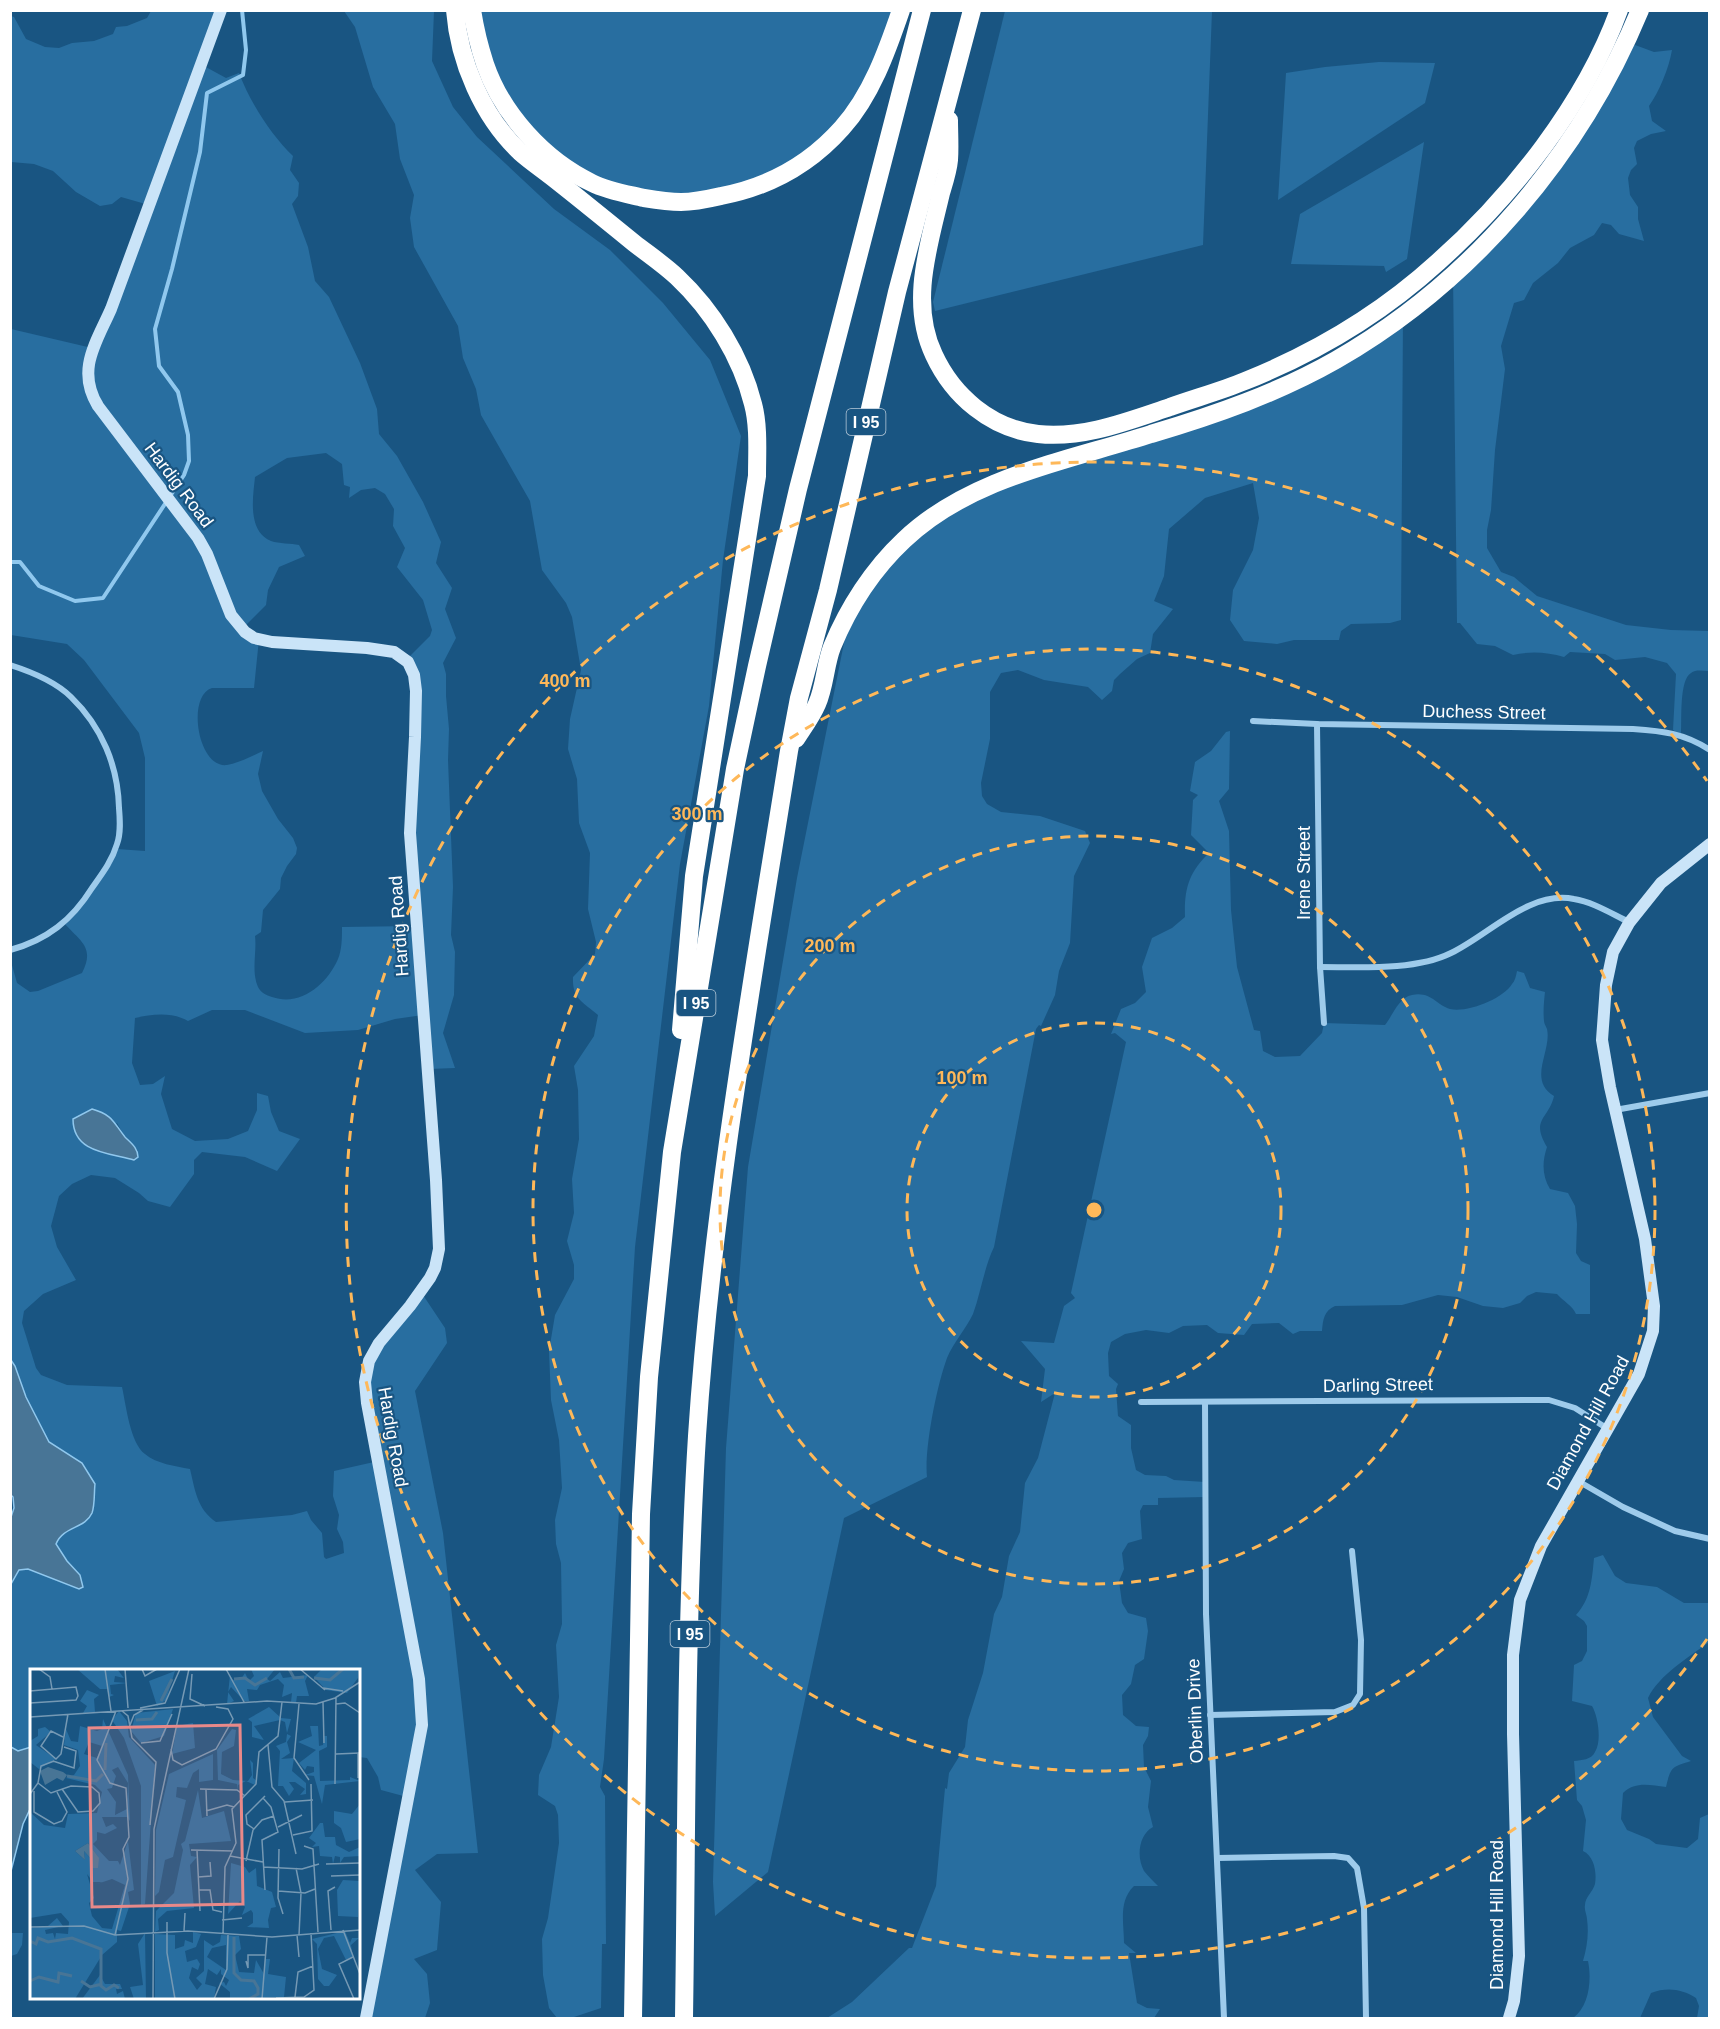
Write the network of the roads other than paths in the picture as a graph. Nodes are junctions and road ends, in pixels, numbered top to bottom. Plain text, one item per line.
1 (221, 10) edge
2 (455, 10) edge
3 (472, 10) edge
4 (901, 10) edge
5 (922, 10) edge
6 (972, 10) edge
7 (1620, 10) edge
8 (1640, 10) edge
9 (949, 95) junction
10 (10, 666) edge
11 (1253, 721) dead end
12 (1317, 724) junction
13 (1710, 750) edge
14 (789, 751) junction
15 (1710, 844) edge
16 (1629, 922) junction
17 (10, 950) edge
18 (1320, 967) junction
19 (1324, 1023) dead end
20 (1710, 1093) edge
21 (1616, 1110) junction
22 (672, 1152) junction
23 (1141, 1402) dead end
24 (1205, 1402) junction
25 (1609, 1430) junction
26 (1578, 1481) junction
27 (1710, 1539) edge
28 (1352, 1551) dead end
29 (1210, 1715) junction
30 (1217, 1858) junction
31 (366, 2019) edge
32 (633, 2019) edge
33 (684, 2019) edge
34 (1224, 2019) edge
35 (1366, 2019) edge
36 (1509, 2019) edge

1 - 31 street, Hardig Road
2 - 22 highway
3 - 4 highway
5 - 22 highway, I 95
6 - 9 highway, I 95
7 - 9 highway
8 - 14 highway
9 - 14 highway, I 95
10 - 17 street
11 - 12 street, Duchess Street
12 - 13 street, Duchess Street
12 - 18 street, Irene Street
14 - 33 highway, I 95
15 - 16 street, Diamond Hill Road
16 - 18 street
16 - 21 street, Diamond Hill Road
18 - 19 street, Irene Street
20 - 21 street
21 - 25 street, Diamond Hill Road
22 - 32 highway, I 95
23 - 24 street, Darling Street
24 - 25 street, Darling Street
24 - 29 street, Oberlin Drive
25 - 26 street, Diamond Hill Road
26 - 27 street
26 - 36 street, Diamond Hill Road
28 - 29 street
29 - 30 street, Oberlin Drive
30 - 34 street, Oberlin Drive
30 - 35 street

